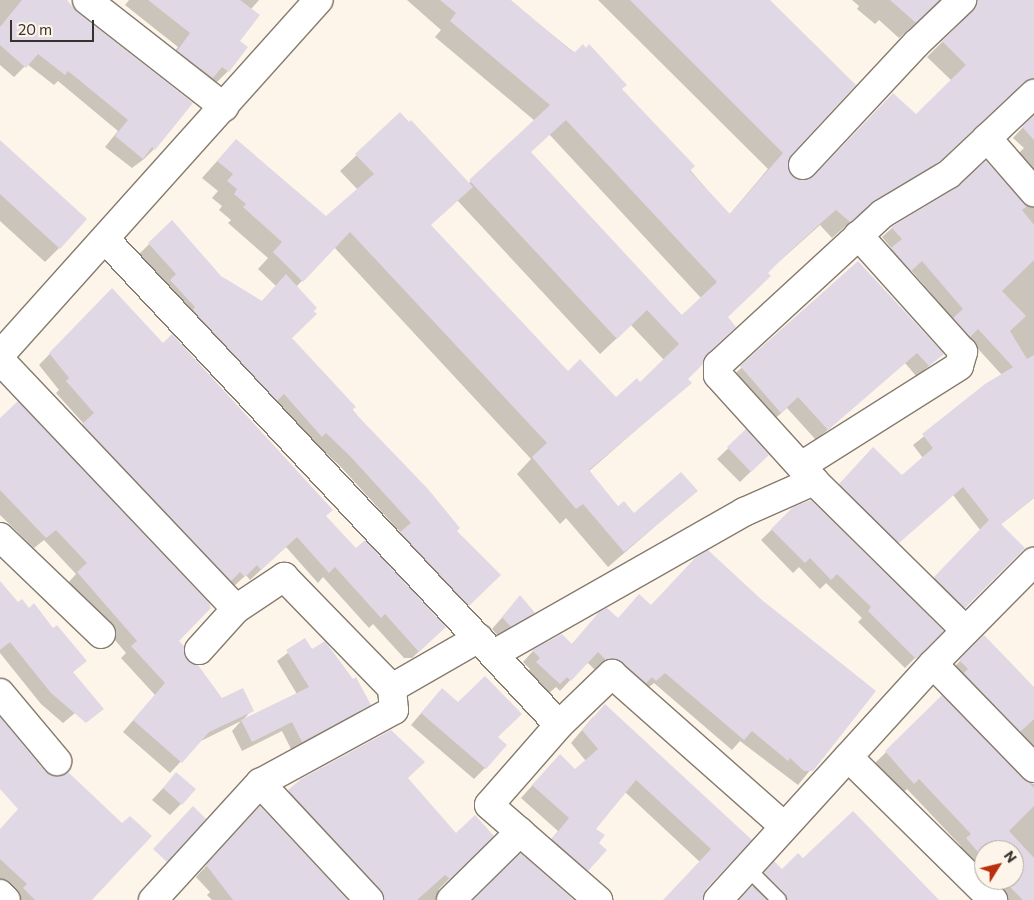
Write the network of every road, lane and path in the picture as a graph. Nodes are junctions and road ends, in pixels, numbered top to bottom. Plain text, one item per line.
1 (87, 0) edge
2 (318, 0) edge
3 (962, 0) edge
4 (1034, 94) edge
5 (224, 107) junction
6 (986, 138) junction
7 (803, 166) dead end
8 (1034, 192) edge
9 (858, 235) junction
10 (105, 239) junction
11 (0, 355) edge
12 (0, 360) edge
13 (808, 473) junction
14 (0, 537) edge
15 (1034, 562) edge
16 (236, 609) junction
17 (965, 630) junction
18 (101, 634) dead end
19 (487, 646) junction
20 (199, 650) dead end
21 (933, 664) junction
22 (392, 688) junction
23 (0, 693) edge
24 (559, 725) junction
25 (848, 757) junction
26 (57, 761) dead end
27 (1034, 768) edge
28 (260, 783) junction
29 (784, 826) junction
30 (520, 832) junction
31 (746, 868) junction
32 (0, 894) edge
33 (6, 900) edge
34 (153, 900) edge
35 (369, 900) edge
36 (450, 900) edge
37 (598, 900) edge
38 (718, 900) edge
39 (779, 900) edge
40 (994, 900) edge

1 - 5 street
2 - 5 street
3 - 7 street
4 - 6 street
5 - 10 street
6 - 8 street
6 - 9 street
9 - 13 street
9 - 13 street
10 - 11 street
10 - 19 street
12 - 16 street
13 - 17 street
13 - 19 street
14 - 18 street
15 - 17 street
16 - 20 street
16 - 22 street
17 - 21 street
19 - 22 street
19 - 24 street
21 - 25 street
21 - 27 street
22 - 28 street
23 - 26 street
24 - 29 street
24 - 30 street
25 - 29 street
25 - 40 street
28 - 34 street
28 - 35 street
29 - 31 street
30 - 36 street
30 - 37 street
31 - 38 street
31 - 39 lane
32 - 33 street

